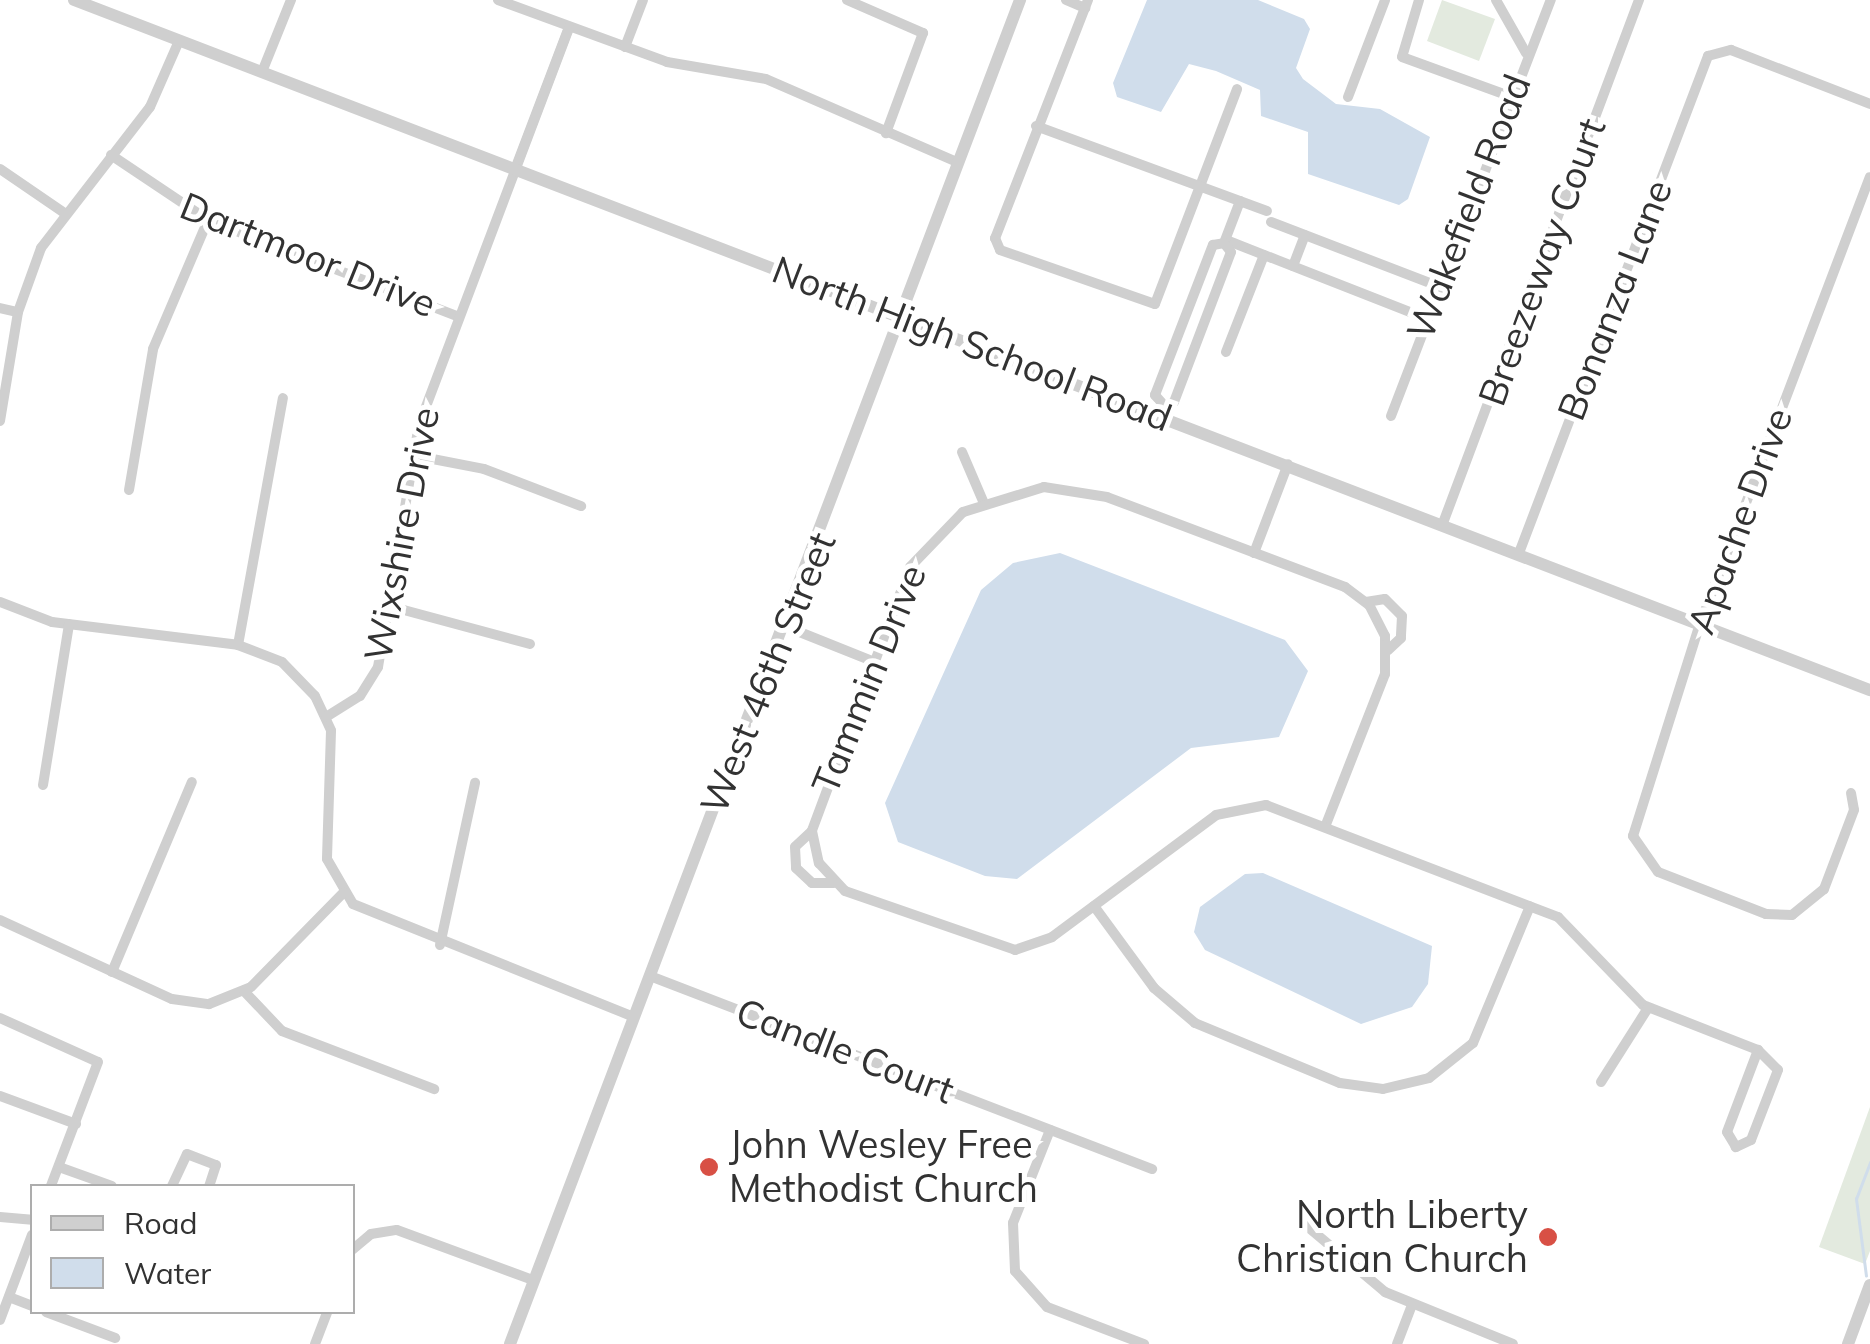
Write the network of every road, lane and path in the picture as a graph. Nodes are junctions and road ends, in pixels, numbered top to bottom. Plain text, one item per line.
1 (74, 0) edge
2 (291, 0) edge
3 (498, 0) edge
4 (642, 0) edge
5 (847, 0) edge
6 (1020, 0) edge
7 (1066, 0) edge
8 (1385, 0) edge
9 (1418, 0) edge
10 (1496, 0) edge
11 (1552, 0) edge
12 (1639, 0) edge
13 (1087, 4) edge
14 (569, 27) junction
15 (179, 40) junction
16 (624, 47) junction
17 (1526, 53) junction
18 (262, 72) junction
19 (1237, 90) dead end
20 (1348, 97) dead end
21 (1512, 97) junction
22 (1870, 104) edge
23 (1036, 126) junction
24 (886, 133) junction
25 (111, 155) junction
26 (959, 163) junction
27 (516, 166) junction
28 (0, 169) edge
29 (1870, 178) edge
30 (1202, 188) junction
31 (1240, 202) junction
32 (63, 212) junction
33 (208, 220) junction
34 (1305, 236) junction
35 (1225, 241) junction
36 (1264, 255) junction
37 (1293, 266) junction
38 (1440, 286) junction
39 (0, 308) edge
40 (18, 312) junction
41 (459, 317) junction
42 (904, 317) junction
43 (1428, 319) junction
44 (1184, 322) junction
45 (1202, 328) junction
46 (1226, 352) dead end
47 (283, 398) dead end
48 (1161, 410) junction
49 (1391, 416) dead end
50 (0, 421) edge
51 (962, 452) dead end
52 (412, 455) junction
53 (1288, 464) junction
54 (129, 490) dead end
55 (983, 501) junction
56 (581, 506) dead end
57 (1442, 523) junction
58 (1254, 553) junction
59 (1520, 553) junction
60 (0, 602) edge
61 (1366, 602) junction
62 (389, 606) junction
63 (69, 624) junction
64 (1700, 624) junction
65 (787, 628) junction
66 (530, 644) dead end
67 (238, 645) junction
68 (1388, 650) junction
69 (872, 661) junction
70 (1870, 690) edge
71 (326, 717) junction
72 (192, 782) dead end
73 (476, 783) dead end
74 (43, 785) dead end
75 (1851, 793) dead end
76 (1325, 827) junction
77 (812, 831) junction
78 (834, 882) junction
79 (343, 893) junction
80 (1094, 906) junction
81 (1530, 906) junction
82 (0, 920) edge
83 (440, 944) junction
84 (112, 972) junction
85 (650, 976) junction
86 (244, 991) junction
87 (1648, 1008) junction
88 (634, 1017) junction
89 (0, 1018) edge
90 (1758, 1050) junction
91 (1601, 1082) dead end
92 (434, 1089) dead end
93 (0, 1096) edge
94 (76, 1124) junction
95 (1050, 1130) junction
96 (59, 1167) junction
97 (1152, 1169) dead end
98 (52, 1184) edge
99 (106, 1184) edge
100 (173, 1184) edge
101 (211, 1184) edge
102 (0, 1218) edge
103 (30, 1220) edge
104 (1302, 1222) dead end
105 (30, 1240) edge
106 (355, 1248) edge
107 (533, 1280) junction
108 (1870, 1285) edge
109 (8, 1297) junction
110 (30, 1305) edge
111 (1412, 1305) junction
112 (51, 1314) edge
113 (326, 1314) edge
114 (0, 1320) edge
115 (113, 1341) edge
116 (129, 1344) edge
117 (315, 1344) edge
118 (510, 1344) edge
119 (1144, 1344) edge
120 (1397, 1344) edge
121 (1513, 1344) edge
122 (1848, 1344) edge

1 - 15 street, North High School Road
2 - 18 street
3 - 14 street
4 - 16 street
5 - 24 street
6 - 26 street, West 46th Street
7 - 13 street
8 - 20 street
9 - 21 street
10 - 17 street
11 - 17 street, Wakefield Road
12 - 57 street, Breezeway Court
13 - 23 street
14 - 16 street
14 - 27 street, Wixshire Drive
15 - 18 street, North High School Road
15 - 25 street
16 - 24 street
17 - 21 street, Wakefield Road
18 - 27 street, North High School Road
19 - 30 street
21 - 38 street, Wakefield Road
22 - 59 street, Bonanza Lane
23 - 30 street
23 - 30 street
24 - 26 street
25 - 32 street
25 - 33 street, Dartmoor Drive
26 - 42 street, West 46th Street
27 - 41 street, Wixshire Drive
27 - 42 street, North High School Road
28 - 32 street
29 - 64 street, Apache Drive
30 - 31 street
31 - 34 street
31 - 35 street
32 - 40 street
33 - 41 street, Dartmoor Drive
33 - 54 street
34 - 37 street
34 - 38 street
35 - 36 street
35 - 44 street
35 - 45 street
36 - 37 street
36 - 46 street
37 - 43 street
38 - 43 street, Wakefield Road
39 - 40 street
40 - 50 street
41 - 52 street, Wixshire Drive
42 - 48 street, North High School Road
42 - 65 street, West 46th Street
43 - 49 street, Wakefield Road
44 - 45 street
44 - 48 street
45 - 48 street
47 - 67 street
48 - 53 street, North High School Road
51 - 55 street
52 - 56 street
52 - 62 street, Wixshire Drive
53 - 57 street, North High School Road
53 - 58 street
55 - 58 street, Tammin Drive
55 - 69 street, Tammin Drive
57 - 59 street, North High School Road
58 - 61 street, Tammin Drive
59 - 64 street, North High School Road
60 - 63 street
61 - 68 street
61 - 68 street, Tammin Drive
62 - 66 street
62 - 71 street, Wixshire Drive
63 - 67 street
63 - 74 street
64 - 70 street, North High School Road
64 - 75 street, Apache Drive
65 - 69 street
65 - 85 street, West 46th Street
67 - 71 street
68 - 76 street
69 - 77 street, Tammin Drive
71 - 79 street
72 - 84 street
73 - 83 street
76 - 80 street
76 - 81 street
77 - 78 street
77 - 78 street, Tammin Drive
78 - 80 street
79 - 83 street
79 - 86 street
80 - 81 street
81 - 87 street
82 - 84 street
83 - 88 street
84 - 86 street
85 - 88 street, West 46th Street
85 - 95 street, Candle Court
86 - 92 street
87 - 90 street
87 - 91 street
88 - 107 street, West 46th Street
89 - 94 street
90 - 90 street
93 - 94 street
94 - 96 street
95 - 97 street, Candle Court
95 - 119 street
96 - 98 street
96 - 99 street
100 - 101 street
102 - 103 street
104 - 111 street
105 - 109 street
106 - 107 street
107 - 118 street, West 46th Street
108 - 122 street
109 - 110 street
109 - 114 street
111 - 120 street
111 - 121 street
112 - 115 street
113 - 117 street
115 - 116 street

